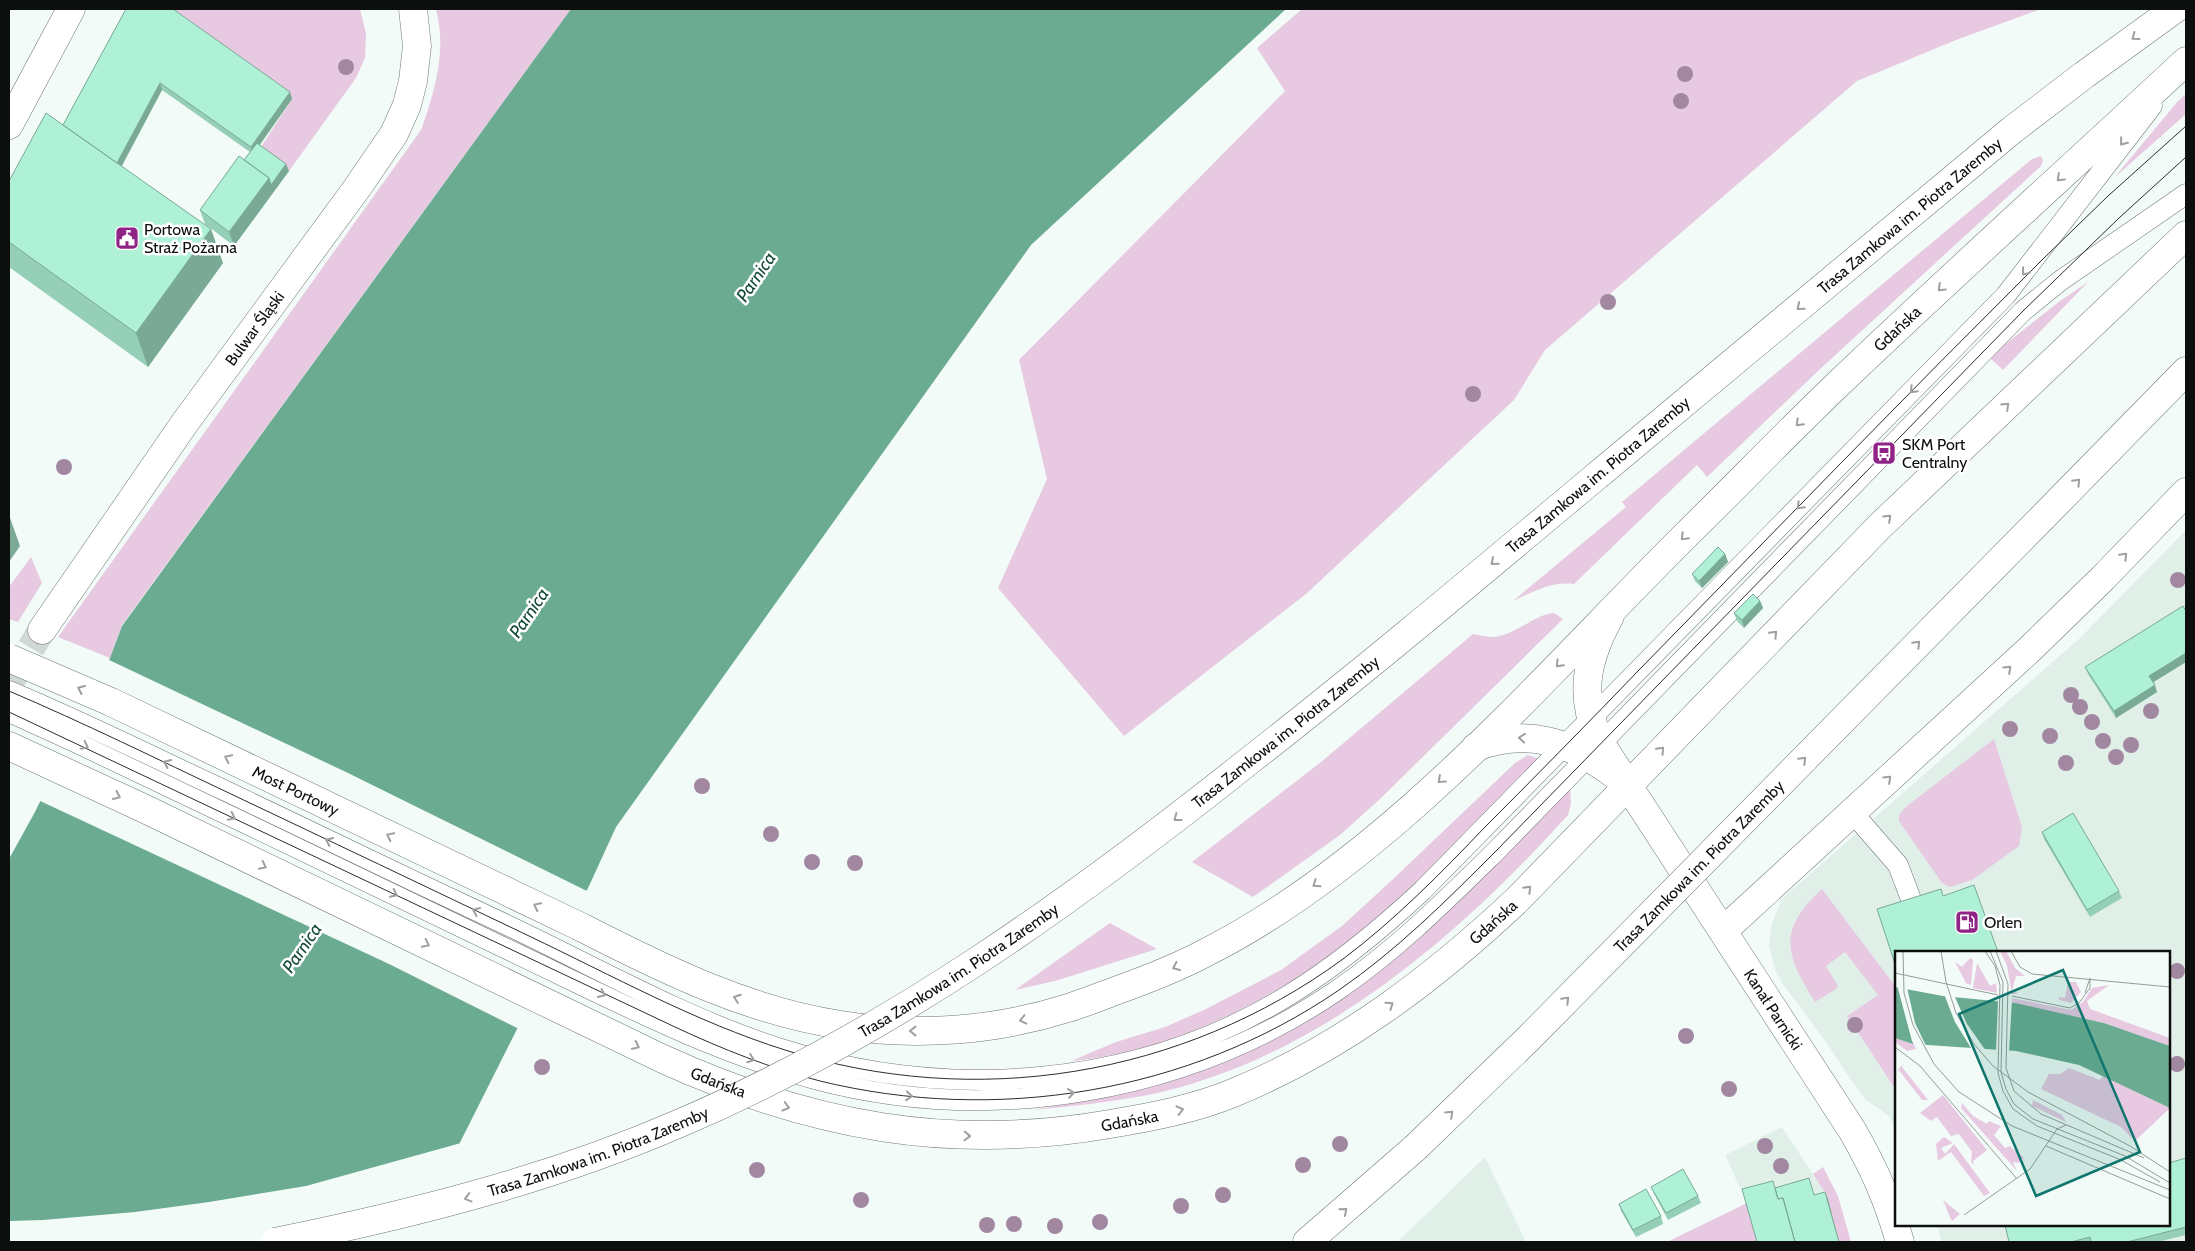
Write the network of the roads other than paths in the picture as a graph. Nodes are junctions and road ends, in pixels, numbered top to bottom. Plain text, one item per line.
1 (71, 9) edge
2 (413, 9) edge
3 (2175, 9) edge
4 (2186, 62) edge
5 (9, 125) edge
6 (2186, 194) edge
7 (2186, 235) edge
8 (2186, 371) edge
9 (2186, 492) edge
10 (1617, 604) junction
11 (42, 630) tunnel mouth
12 (9, 658) edge
13 (9, 691) edge
14 (9, 712) edge
15 (1586, 741) junction
16 (9, 746) edge
17 (1476, 747) junction
18 (1628, 786) junction
19 (1852, 812) junction
20 (581, 927) joint
21 (1723, 931) junction
22 (1931, 951) edge
23 (1889, 1182) edge
24 (1895, 1215) edge
25 (1897, 1226) edge
26 (274, 1242) edge
27 (1307, 1242) edge
28 (1900, 1242) edge

1 - 5 main road
2 - 11 main road, Bulwar Śląski
3 -> 26 main road, Trasa Zamkowa im. Piotra Zaremby, bridge
4 -> 10 main road, Gdańska
4 -> 15 lane
6 - 15 lane
18 -> 7 main road, Gdańska
27 -> 8 main road, Trasa Zamkowa im. Piotra Zaremby, bridge
19 -> 9 main road
10 - 15 main road, Gdańska
10 -> 17 main road, Gdańska
20 -> 12 main road, Most Portowy, bridge
15 -> 13 lane
14 -> 15 lane
15 -> 17 main road, Gdańska
15 - 18 main road, Gdańska
16 -> 18 main road, Gdańska
17 -> 20 main road, Gdańska
18 - 21 main road, Kanał Parnicki
19 - 21 main road
19 - 22 lane
21 - 23 main road, Kanał Parnicki
23 - 24 main road, Kanał Parnicki
25 - 28 main road, Kanał Parnicki

